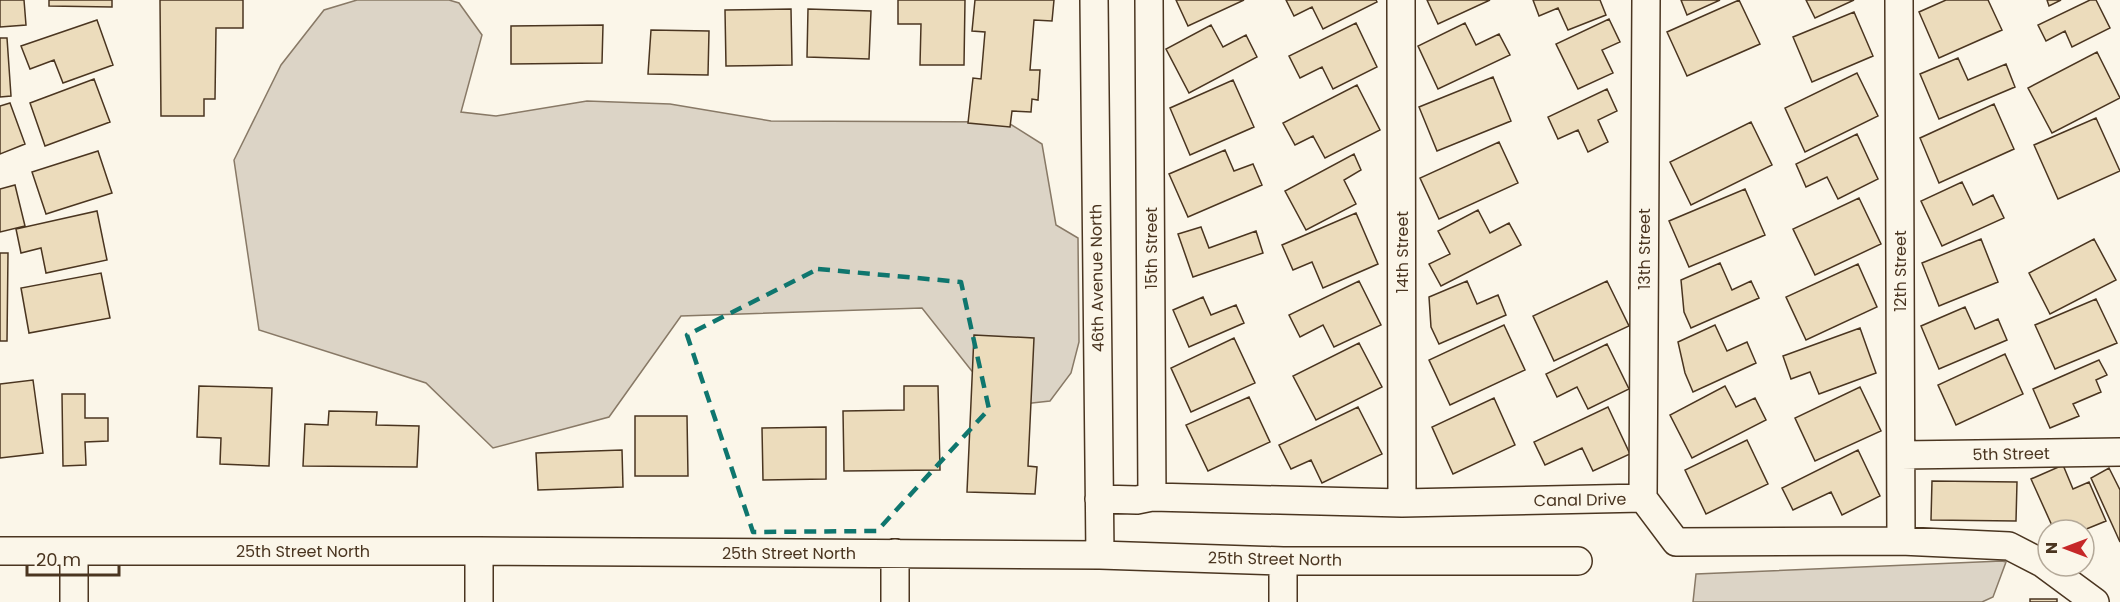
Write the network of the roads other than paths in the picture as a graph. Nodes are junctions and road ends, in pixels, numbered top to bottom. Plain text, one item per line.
1 (1094, 0) edge
2 (1149, 0) edge
3 (1401, 0) edge
4 (1646, 0) edge
5 (1899, 0) edge
6 (2120, 452) edge
7 (1901, 455) junction
8 (1152, 497) junction
9 (1643, 498) junction
10 (1099, 499) junction
11 (1402, 503) junction
12 (1901, 541) junction
13 (479, 550) junction
14 (0, 551) edge
15 (74, 551) junction
16 (895, 553) junction
17 (1100, 555) junction
18 (1283, 561) junction
19 (1578, 561) dead end
20 (74, 602) edge
21 (479, 602) edge
22 (895, 602) edge
23 (1283, 602) edge
24 (2095, 602) edge

1 - 10 street, 46th Avenue North
2 - 8 street, 15th Street
3 - 11 street, 14th Street
4 - 9 street, 13th Street
5 - 7 street, 12th Street
6 - 7 street, 5th Street
7 - 12 street, 12th Street
8 - 10 street, Canal Drive
8 - 11 street, Canal Drive
9 - 11 street, Canal Drive
9 - 12 street, Canal Drive
10 - 17 street, 46th Avenue North
12 - 24 street, Canal Drive
13 - 15 street, 25th Street North
13 - 16 street, 25th Street North
13 - 21 street
14 - 15 street, 25th Street North
15 - 20 street
16 - 17 street, 25th Street North
16 - 22 street
17 - 18 street, 25th Street North
18 - 19 street, 25th Street North
18 - 23 street

